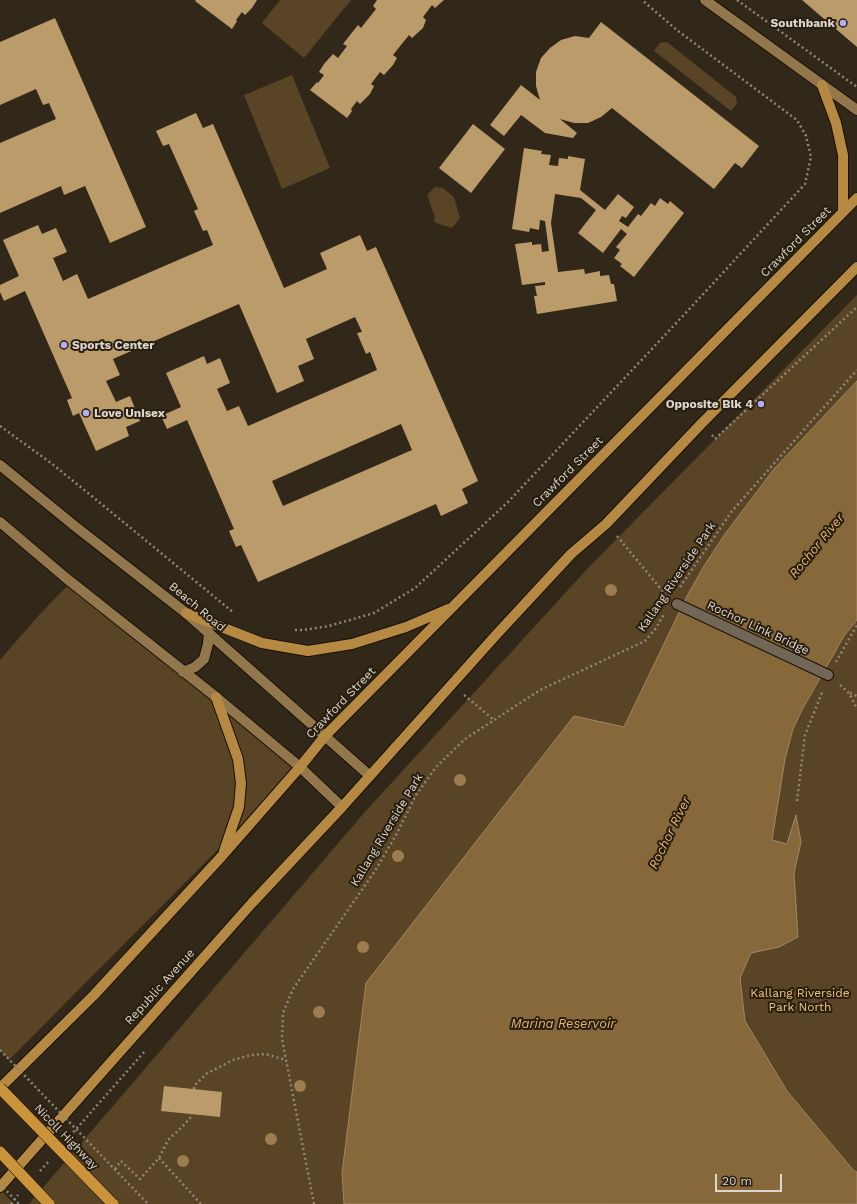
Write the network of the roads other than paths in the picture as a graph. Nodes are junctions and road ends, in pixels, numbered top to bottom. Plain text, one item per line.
1 (705, 0) edge
2 (822, 85) junction
3 (857, 110) edge
4 (857, 198) edge
5 (843, 212) junction
6 (857, 267) edge
7 (0, 465) edge
8 (0, 522) edge
9 (674, 602) road end
10 (454, 607) junction
11 (186, 613) junction
12 (209, 633) junction
13 (183, 672) junction
14 (828, 675) road end
15 (216, 697) junction
16 (325, 736) junction
17 (300, 767) junction
18 (370, 776) junction
19 (342, 806) junction
20 (222, 856) junction
21 (0, 1088) edge
22 (0, 1152) edge
23 (0, 1186) edge
24 (49, 1204) edge
25 (113, 1204) edge

1 - 2 main road
2 - 3 main road
2 - 5 main road
4 - 5 main road, Crawford Street
5 - 10 main road, Crawford Street
6 - 18 main road
7 - 11 main road, Beach Road
8 - 13 main road
9 - 14 street, Rochor Link Bridge
10 - 11 main road
10 - 16 main road, Crawford Street
11 - 12 main road, Beach Road
12 - 13 main road
12 - 16 main road, Beach Road
13 - 15 main road
15 - 17 main road
15 - 20 main road
16 - 17 main road, Crawford Street
16 - 18 main road, Beach Road
17 - 19 main road
17 - 20 main road
18 - 19 main road
19 - 23 main road, Republic Avenue
20 - 21 main road
21 - 25 highway, Nicoll Highway, bridge
22 - 24 highway, bridge

